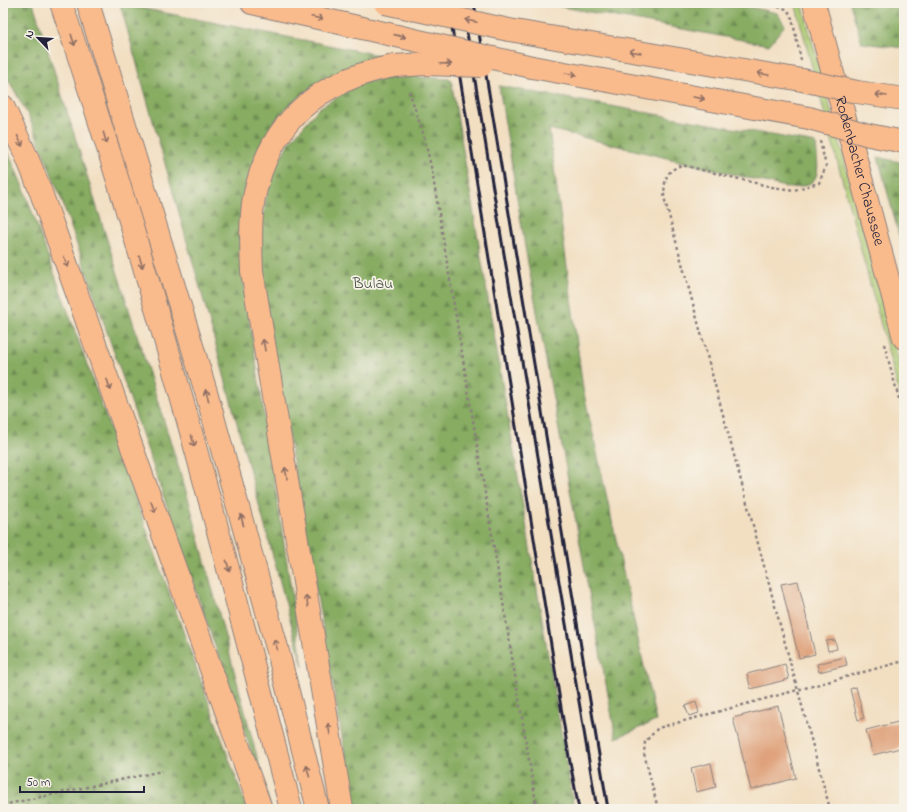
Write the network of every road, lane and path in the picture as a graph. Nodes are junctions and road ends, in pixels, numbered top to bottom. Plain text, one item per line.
1 (61, 3) edge
2 (88, 3) edge
3 (252, 3) edge
4 (385, 3) edge
5 (760, 3) edge
6 (814, 3) edge
7 (532, 67) junction
8 (802, 72) junction
9 (409, 90) dead end
10 (904, 99) edge
11 (3, 106) edge
12 (814, 126) junction
13 (904, 142) edge
14 (904, 338) edge
15 (904, 661) edge
16 (798, 691) junction
17 (162, 771) dead end
18 (3, 805) edge
19 (261, 809) edge
20 (291, 809) edge
21 (318, 809) edge
22 (342, 809) edge
23 (537, 809) edge
24 (658, 809) edge
25 (830, 809) edge

1 -> 20 main road
21 -> 2 main road
3 -> 7 main road, bridge
8 -> 4 main road, bridge
5 - 8 path
6 - 14 main road, Rodenbacher Chaussee
7 -> 12 main road
22 -> 7 main road, bridge
10 -> 8 main road, bridge
9 - 23 path
11 -> 19 main road
12 - 13 main road, bridge
12 - 16 path
15 - 16 path
16 - 24 path
16 - 25 path
17 - 18 path

